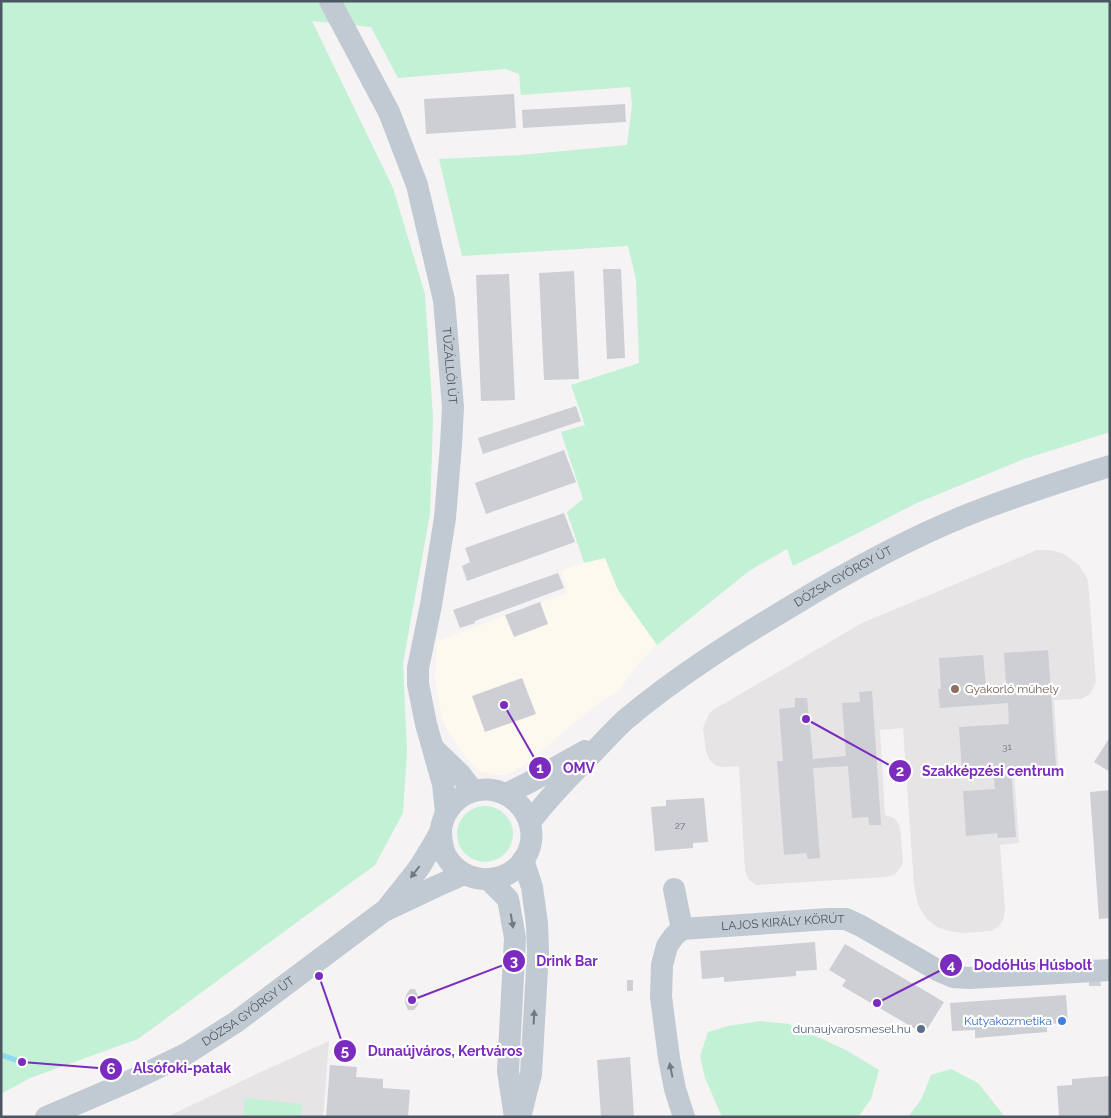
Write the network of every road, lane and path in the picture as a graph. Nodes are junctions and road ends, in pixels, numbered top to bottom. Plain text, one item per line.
1 (330, 1) edge
2 (1110, 466) edge
3 (606, 739) junction
4 (433, 747) junction
5 (473, 791) junction
6 (506, 794) junction
7 (444, 821) junction
8 (530, 822) junction
9 (523, 860) junction
10 (464, 874) junction
11 (490, 880) junction
12 (674, 889) dead end
13 (384, 911) junction
14 (682, 929) junction
15 (1110, 970) edge
16 (46, 1117) edge
17 (515, 1117) edge
18 (520, 1117) edge
19 (684, 1117) edge

1 - 4 street, TŰZÁLLÓI ÚT
2 - 3 street, DÓZSA GYÖRGY ÚT
3 - 6 street, DÓZSA GYÖRGY ÚT
3 - 8 street, DÓZSA GYÖRGY ÚT
4 - 5 street, TŰZÁLLÓI ÚT
4 - 7 street, TŰZÁLLÓI ÚT
5 - 6 street
5 - 7 street
6 - 8 street
7 - 10 street
7 -> 13 street, DÓZSA GYÖRGY ÚT
8 - 9 street
9 - 11 street
18 -> 9 street
10 - 11 street
10 - 13 street, DÓZSA GYÖRGY ÚT
11 -> 17 street
12 - 14 street
13 - 16 street, DÓZSA GYÖRGY ÚT
14 - 15 street, LAJOS KIRÁLY KÖRÚT
19 -> 14 street

